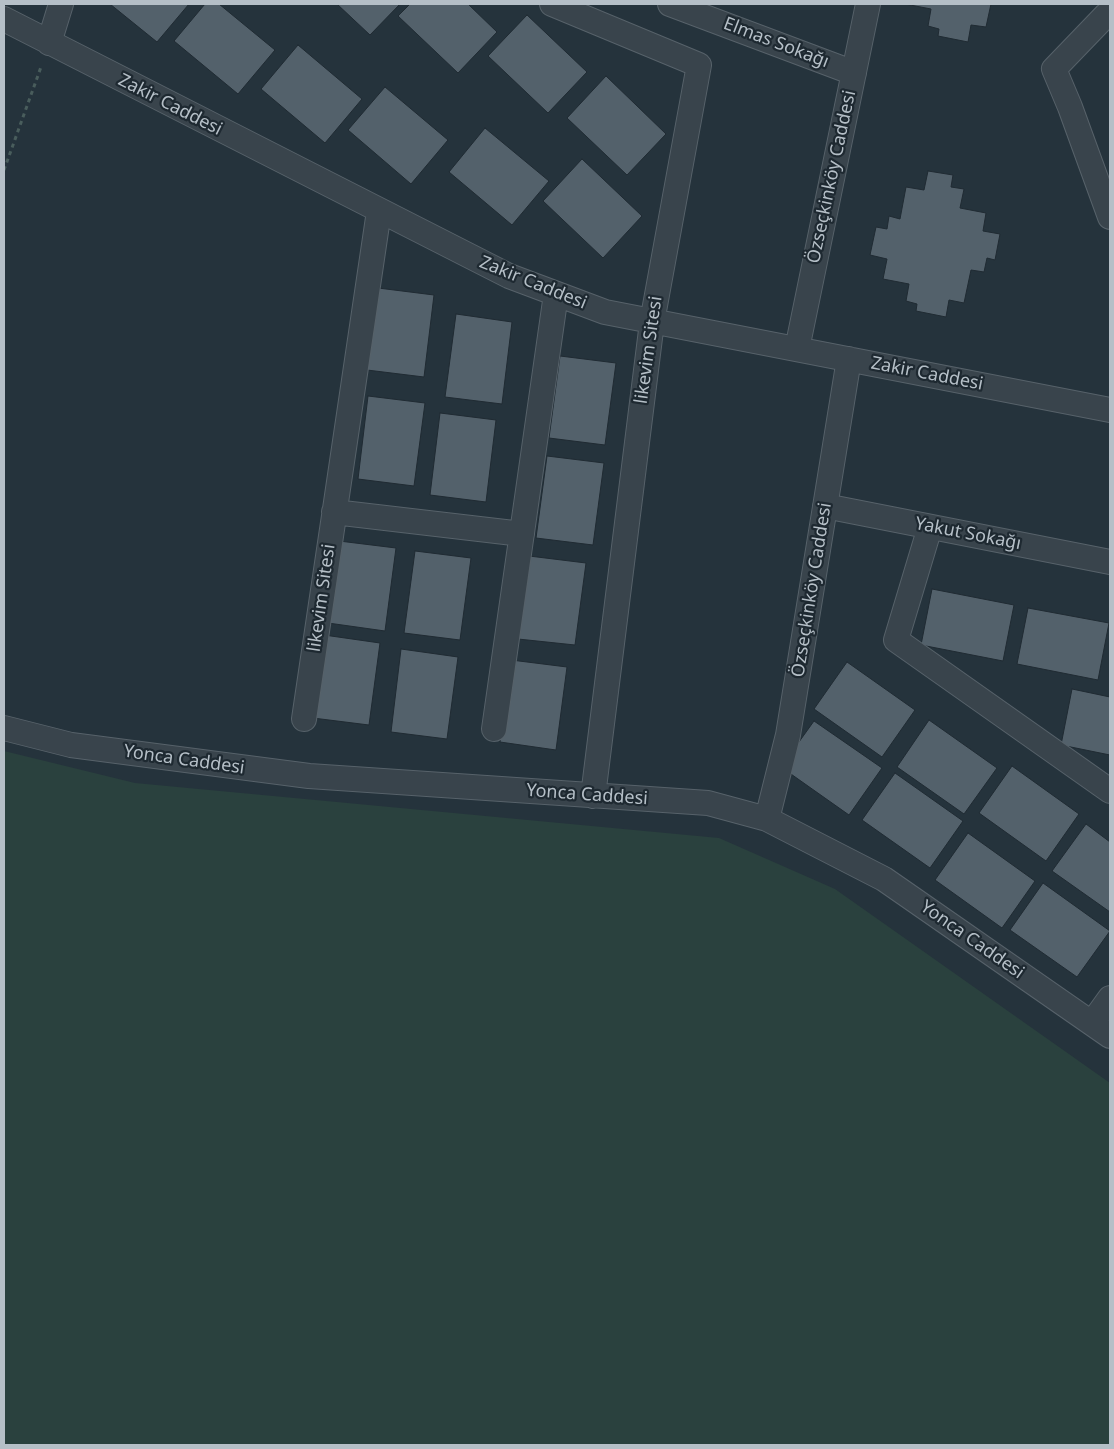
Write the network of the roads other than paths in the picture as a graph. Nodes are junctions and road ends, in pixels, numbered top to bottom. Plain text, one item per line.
1 (61, 4) edge
2 (552, 4) edge
3 (670, 4) edge
4 (868, 4) edge
5 (1110, 14) edge
6 (4, 20) edge
7 (49, 43) junction
8 (854, 73) junction
9 (379, 211) junction
10 (1110, 217) edge
11 (556, 294) junction
12 (652, 322) junction
13 (797, 349) junction
14 (848, 359) junction
15 (1110, 410) edge
16 (825, 506) junction
17 (334, 512) junction
18 (930, 527) junction
19 (522, 534) junction
20 (1110, 562) edge
21 (304, 719) dead end
22 (4, 728) edge
23 (494, 730) dead end
24 (1110, 791) edge
25 (593, 796) junction
26 (767, 819) junction
27 (1110, 998) edge
28 (1101, 1029) edge

1 - 7 street
2 - 12 street, likevim Sitesi
3 - 8 street, Elmas Sokağı
4 - 8 street, Özseçkinköy Caddesi
5 - 10 street
6 - 7 street, Zakir Caddesi
7 - 9 street, Zakir Caddesi
8 - 13 street, Özseçkinköy Caddesi
9 - 11 street, Zakir Caddesi
9 - 17 street, likevim Sitesi
11 - 12 street, Zakir Caddesi
11 - 19 street
12 - 13 street, Zakir Caddesi
12 - 25 street, likevim Sitesi
13 - 14 street, Zakir Caddesi
14 - 15 street, Zakir Caddesi
14 - 16 street, Özseçkinköy Caddesi
16 - 18 street, Yakut Sokağı
16 - 26 street, Özseçkinköy Caddesi
17 - 19 street
17 - 21 street, likevim Sitesi
18 - 20 street, Yakut Sokağı
18 - 24 street
19 - 23 street
22 - 25 street, Yonca Caddesi
25 - 26 street, Yonca Caddesi
26 - 28 street, Yonca Caddesi
27 - 28 street

